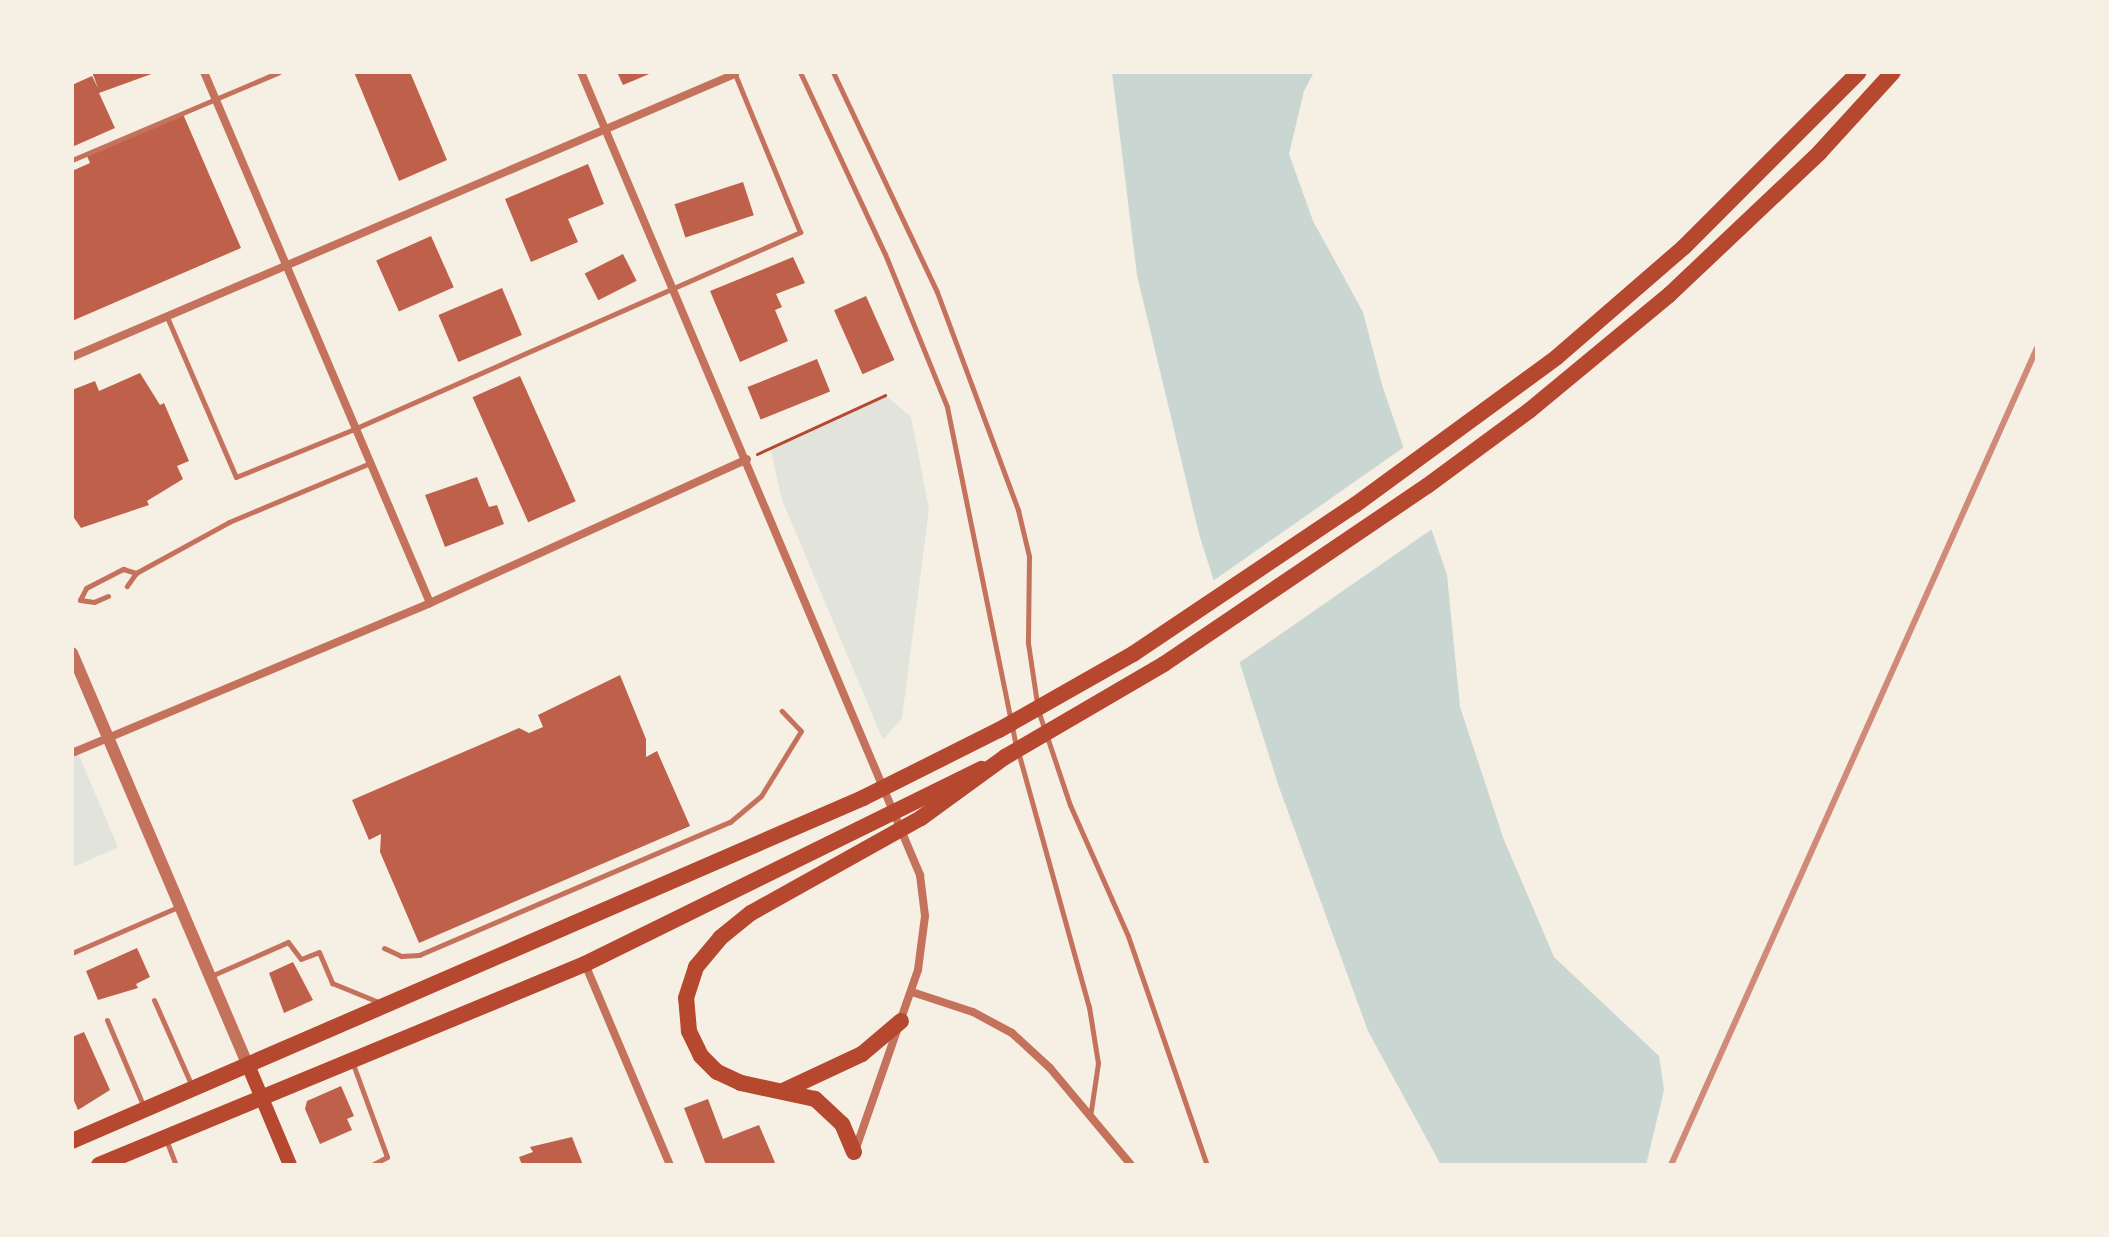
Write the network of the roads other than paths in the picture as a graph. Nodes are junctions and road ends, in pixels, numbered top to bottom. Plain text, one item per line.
1 (204, 72) edge
2 (279, 72) edge
3 (581, 72) edge
4 (800, 72) edge
5 (833, 72) edge
6 (1859, 72) edge
7 (1893, 72) edge
8 (735, 74) joint
9 (216, 99) junction
10 (606, 130) junction
11 (72, 160) edge
12 (285, 264) junction
13 (673, 288) junction
14 (167, 316) junction
15 (72, 357) edge
16 (354, 429) junction
17 (747, 459) junction
18 (370, 463) junction
19 (136, 573) junction
20 (127, 586) dead end
21 (108, 596) dead end
22 (80, 600) junction
23 (72, 603) edge
24 (430, 603) junction
25 (72, 653) edge
26 (782, 711) dead end
27 (109, 738) junction
28 (72, 753) edge
29 (918, 810) junction
30 (181, 906) junction
31 (384, 948) dead end
32 (72, 953) edge
33 (585, 964) junction
34 (211, 976) junction
35 (912, 992) junction
36 (154, 1000) dead end
37 (389, 1007) junction
38 (107, 1020) dead end
39 (901, 1021) junction
40 (353, 1064) junction
41 (248, 1065) junction
42 (193, 1089) junction
43 (785, 1090) junction
44 (263, 1100) junction
45 (145, 1110) junction
46 (1090, 1118) junction
47 (165, 1138) junction
48 (72, 1141) edge
49 (851, 1158) edge
50 (99, 1165) edge
51 (176, 1165) edge
52 (290, 1165) edge
53 (372, 1165) edge
54 (670, 1165) edge
55 (1131, 1165) edge
56 (1207, 1165) edge

1 - 9 street
2 - 9 lane
3 - 10 street
4 - 46 lane
5 - 56 lane
6 - 37 highway
7 - 29 highway
8 - 10 street
8 - 13 lane
9 - 11 lane
9 - 12 street
10 - 12 street
10 - 13 street
12 - 14 street
12 - 16 street
13 - 16 lane
13 - 17 street
14 - 15 street
14 - 16 lane
16 - 18 street
17 - 24 street
17 - 35 street
18 - 19 lane
18 - 24 street
19 - 20 lane
19 - 22 lane
21 - 22 lane
22 - 23 lane
24 - 27 street
25 - 27 street
26 - 31 lane
27 - 28 street
27 - 30 street
29 - 33 highway
29 - 43 highway
30 - 32 lane
30 - 34 street
33 - 40 highway
33 - 54 street
34 - 37 lane
34 - 41 street
35 - 39 street
35 - 46 street
36 - 42 lane
37 - 41 highway
38 - 45 lane
39 - 43 highway
39 - 49 street
40 - 44 highway
40 - 53 lane
41 - 42 highway
41 - 44 main road
42 - 45 highway
43 - 49 highway
44 - 47 highway
44 - 52 main road
45 - 48 highway
46 - 55 street
47 - 50 highway
47 - 51 lane

